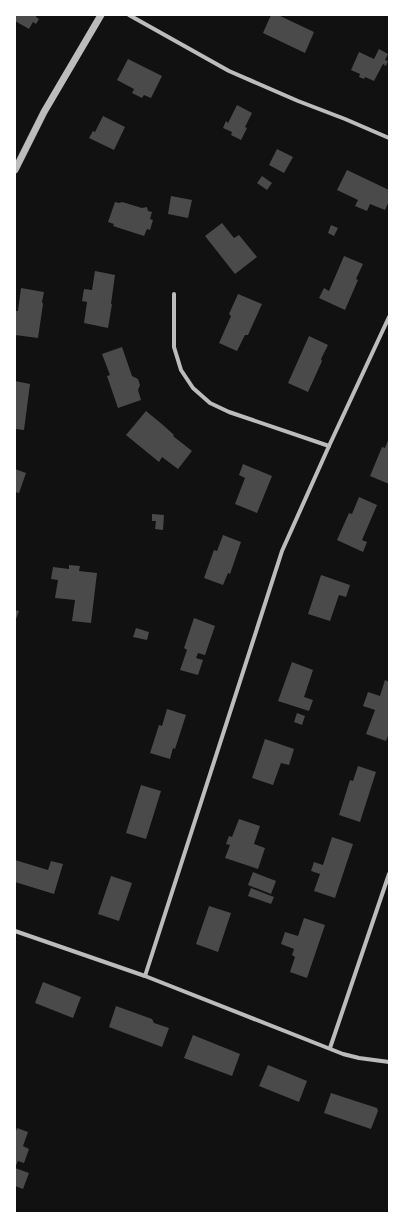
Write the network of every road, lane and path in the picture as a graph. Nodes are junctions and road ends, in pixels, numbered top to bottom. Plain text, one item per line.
1 (101, 15) edge
2 (129, 15) edge
3 (389, 138) edge
4 (15, 170) edge
5 (174, 294) dead end
6 (389, 317) edge
7 (329, 446) junction
8 (389, 874) edge
9 (15, 931) edge
10 (145, 976) junction
11 (330, 1048) junction
12 (389, 1062) edge

1 - 4 street
2 - 3 street
5 - 7 street
6 - 7 street
7 - 10 street
8 - 11 street
9 - 10 street
10 - 11 street
11 - 12 street

